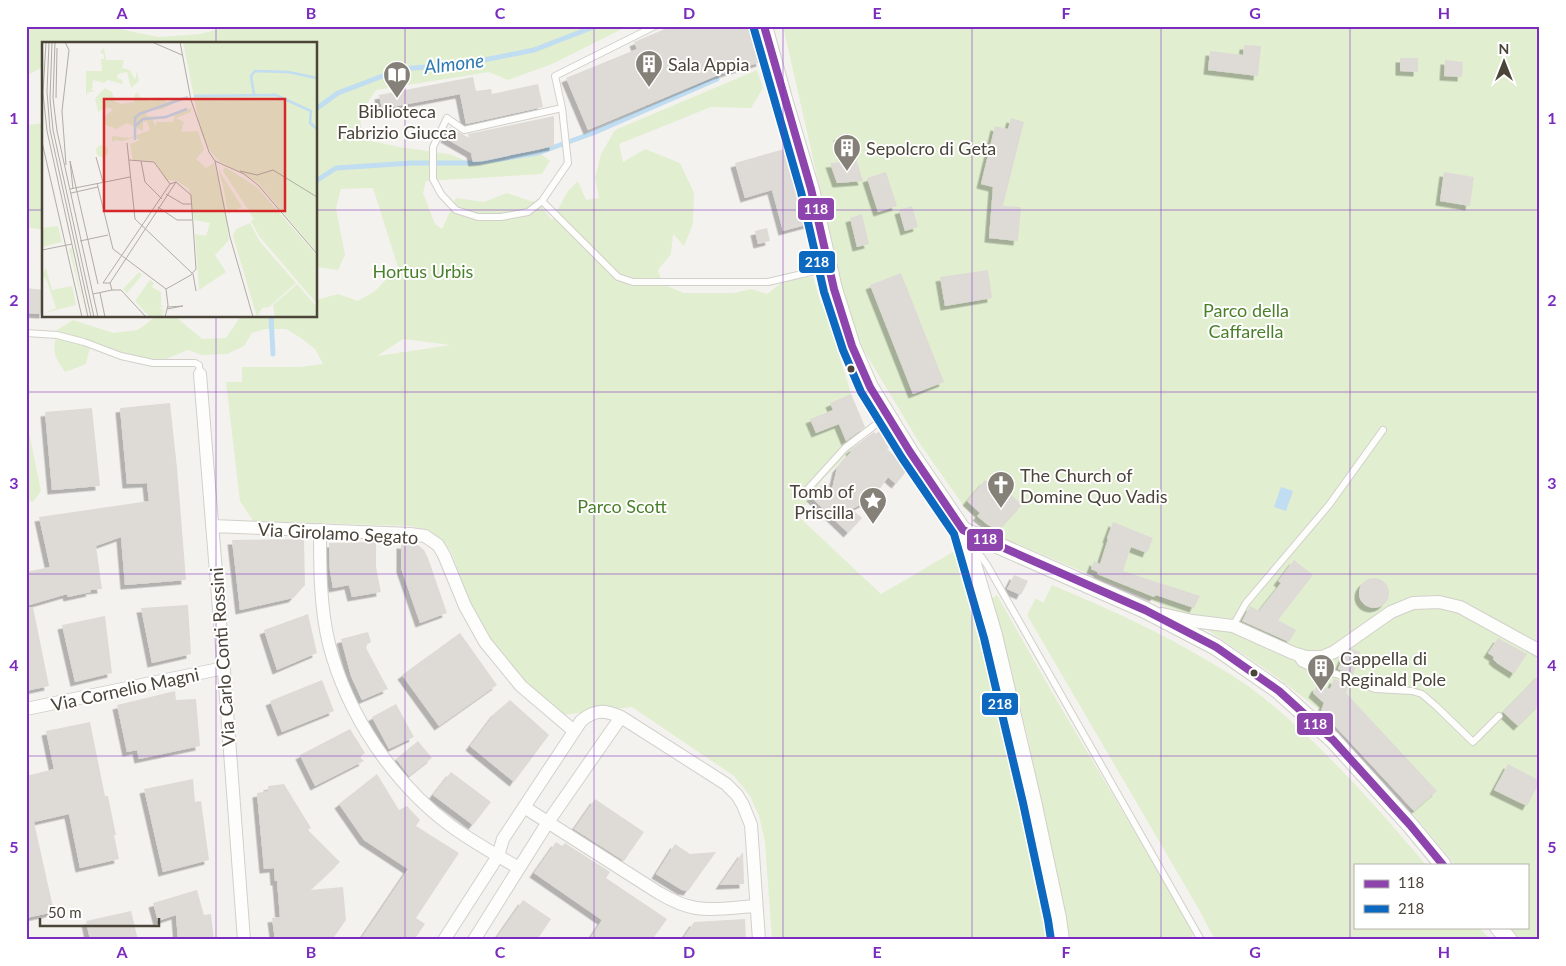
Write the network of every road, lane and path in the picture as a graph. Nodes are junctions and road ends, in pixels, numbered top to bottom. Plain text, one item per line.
1 (655, 26) edge
2 (764, 26) edge
3 (562, 108) junction
4 (542, 201) junction
5 (828, 268) junction
6 (26, 333) edge
7 (200, 374) joint
8 (888, 415) junction
9 (1383, 430) dead end
10 (806, 491) dead end
11 (212, 526) junction
12 (320, 530) junction
13 (963, 530) junction
14 (1145, 610) junction
15 (1233, 626) junction
16 (1540, 651) edge
17 (1294, 653) junction
18 (224, 668) junction
19 (26, 709) edge
20 (1499, 716) dead end
21 (621, 717) junction
22 (574, 731) junction
23 (524, 807) junction
24 (548, 822) junction
25 (498, 856) junction
26 (1442, 864) edge
27 (519, 868) junction
28 (756, 906) junction
29 (454, 925) junction
30 (1499, 928) edge
31 (474, 939) edge
32 (244, 940) edge
33 (444, 940) edge
34 (758, 940) edge
35 (1061, 940) edge
36 (1201, 940) edge
37 (1509, 940) edge

1 - 3 lane
2 - 5 street
3 - 4 lane
3 - 4 lane
4 - 5 lane
5 - 8 street
6 - 7 lane
7 - 11 street, Via Carlo Conti Rossini
8 - 10 lane
8 - 13 street
9 - 15 lane
11 - 12 street, Via Girolamo Segato
11 - 18 street, Via Carlo Conti Rossini
12 - 22 street, Via Girolamo Segato
12 - 25 street
13 - 14 street
13 - 35 street
13 - 36 lane
14 - 15 street
14 - 26 street
15 - 17 street
16 - 17 street
17 - 20 lane
18 - 19 street, Via Cornelio Magni
18 - 32 street, Via Carlo Conti Rossini
21 - 22 street
21 - 24 street
21 - 28 street
22 - 23 street
23 - 24 street
23 - 25 street
24 - 27 street
24 - 28 street
25 - 27 street
25 - 29 street
27 - 31 street
28 - 34 street
29 - 31 street
29 - 33 street
30 - 37 street

